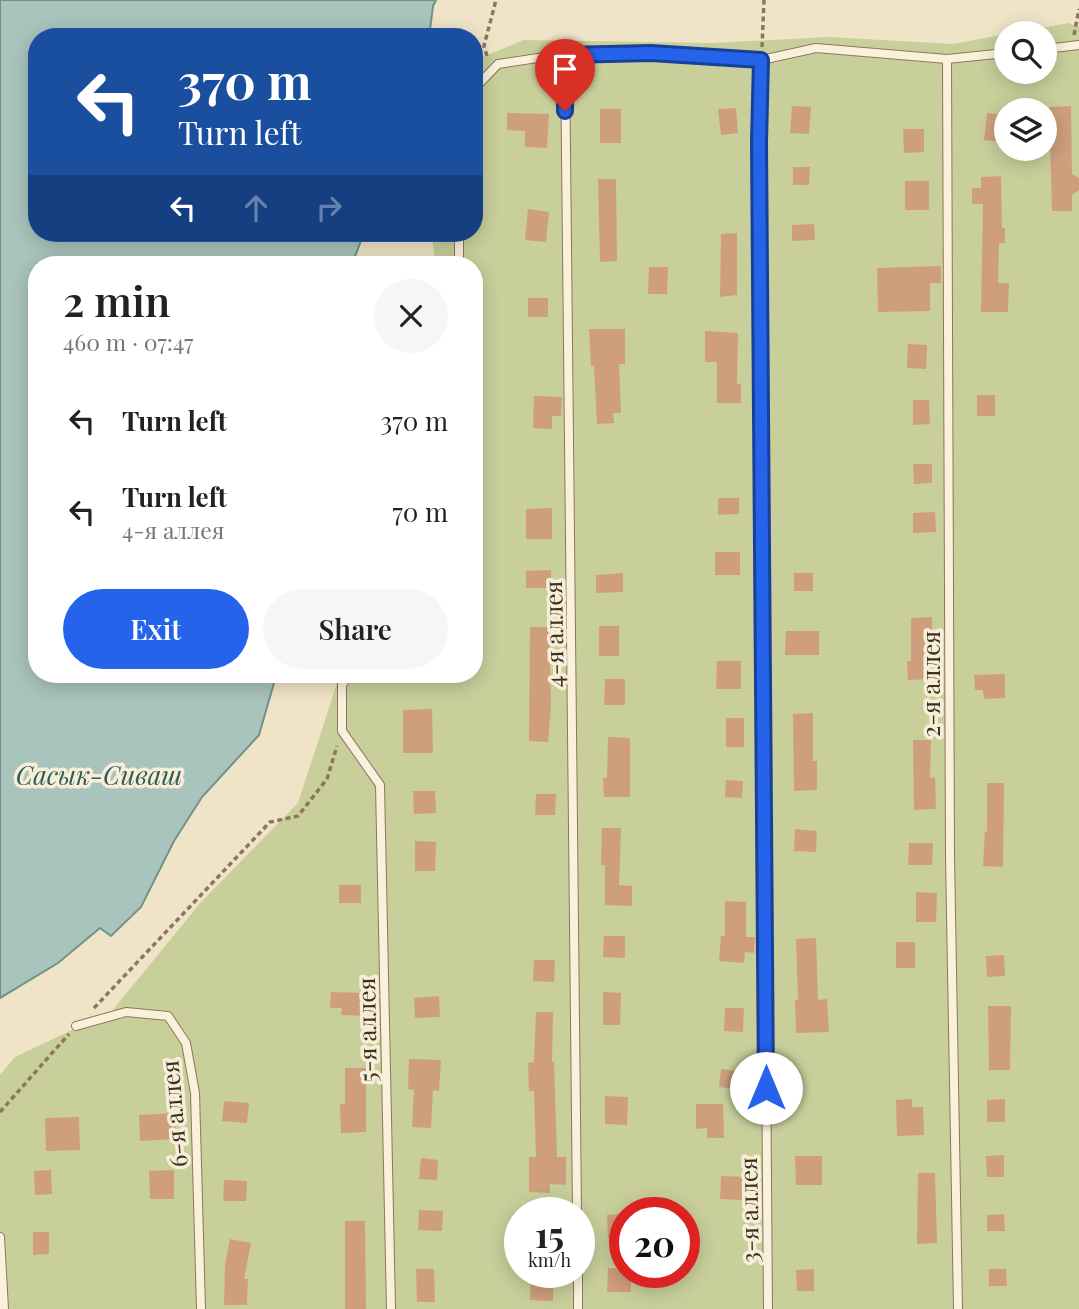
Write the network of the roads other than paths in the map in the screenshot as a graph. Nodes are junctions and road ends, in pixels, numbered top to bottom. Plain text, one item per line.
1 (1075, 45) edge
2 (1057, 47) edge
3 (994, 54) edge
4 (565, 55) junction
5 (761, 60) junction
6 (947, 60) junction
7 (483, 80) edge
8 (343, 683) edge
9 (76, 1026) road end
10 (577, 1197) edge
11 (0, 1237) edge
12 (578, 1288) edge
13 (4, 1309) edge
14 (201, 1309) edge
15 (391, 1309) edge
16 (578, 1309) edge
17 (768, 1309) edge
18 (958, 1309) edge

1 - 2 lane
3 - 6 lane
4 - 5 lane
4 - 7 lane
4 - 10 lane, 4-я аллея
5 - 6 lane
5 - 17 lane, 3-я аллея
6 - 18 lane, 2-я аллея
8 - 15 lane, 5-я аллея
9 - 14 lane, 6-я аллея
11 - 13 lane
12 - 16 lane

